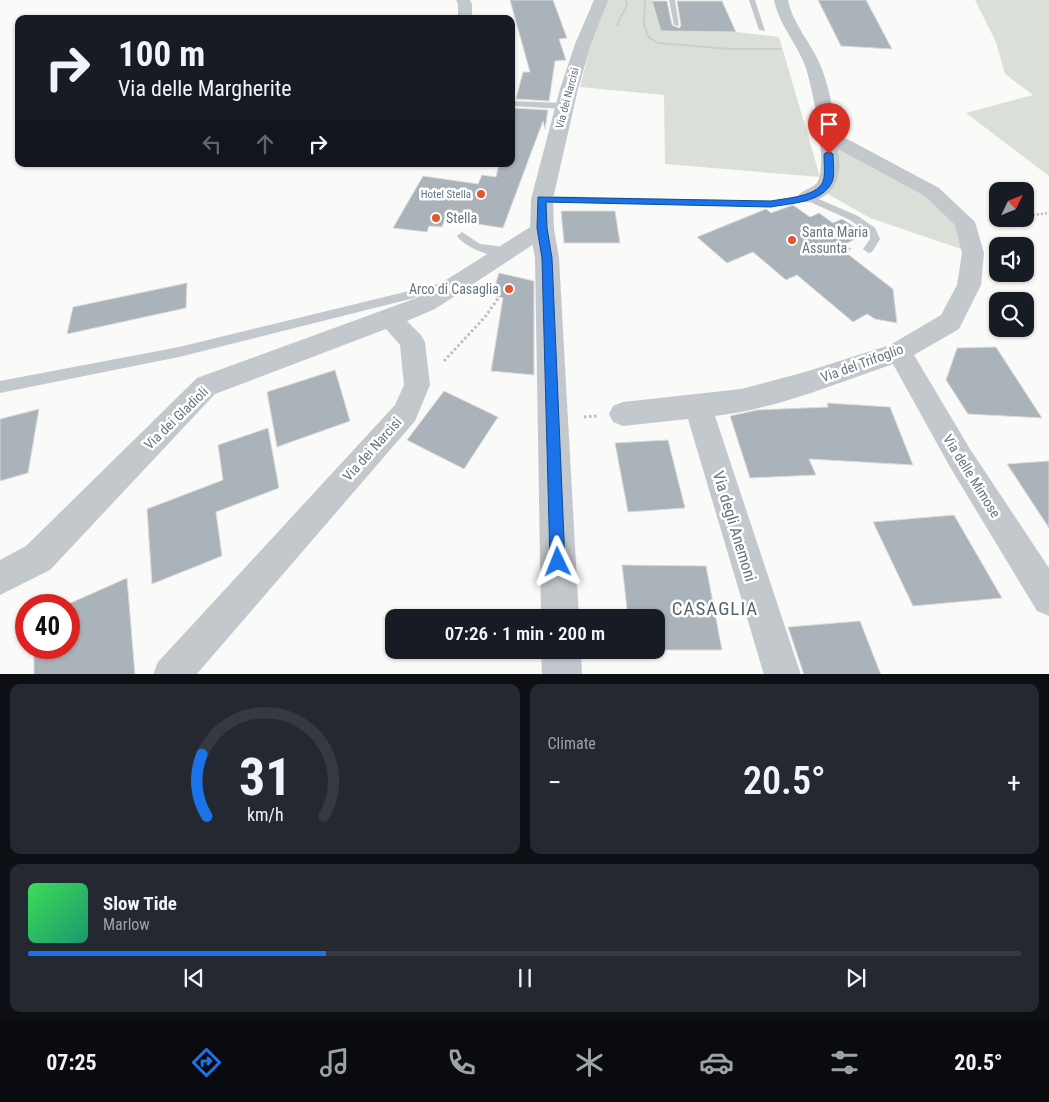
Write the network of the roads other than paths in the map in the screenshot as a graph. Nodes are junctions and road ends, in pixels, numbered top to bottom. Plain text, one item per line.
1 (463, 0) edge
2 (601, 0) edge
3 (672, 0) edge
4 (752, 0) edge
5 (781, 0) edge
6 (465, 15) edge
7 (677, 25) dead end
8 (763, 30) dead end
9 (515, 103) edge
10 (564, 106) junction
11 (828, 136) junction
12 (807, 197) junction
13 (542, 214) junction
14 (462, 236) dead end
15 (868, 249) dead end
16 (505, 251) junction
17 (456, 284) junction
18 (390, 318) junction
19 (899, 352) junction
20 (0, 387) edge
21 (698, 406) junction
22 (623, 414) dead end
23 (0, 578) edge
24 (1049, 599) edge
25 (560, 609) edge
26 (561, 659) edge
27 (171, 674) edge
28 (562, 674) edge
29 (783, 674) edge

1 - 6 street
2 - 10 street, Via dei Narcisi
3 - 7 lane
4 - 8 lane
5 - 11 street
9 - 10 lane
10 - 13 street, Via dei Narcisi
11 - 12 street
11 - 19 street, Via del Trifoglio
12 - 13 lane
12 - 15 lane
13 - 16 street
13 - 25 street, Via dei Narcisi
14 - 16 lane
16 - 17 street
17 - 18 street
17 - 20 lane
18 - 23 street, Via dei Gladioli
18 - 27 street, Via dei Narcisi
19 - 21 street, Via del Trifoglio
19 - 24 street, Via delle Mimose
21 - 22 street, Via del Trifoglio
21 - 29 street, Via degli Anemoni
26 - 28 street

